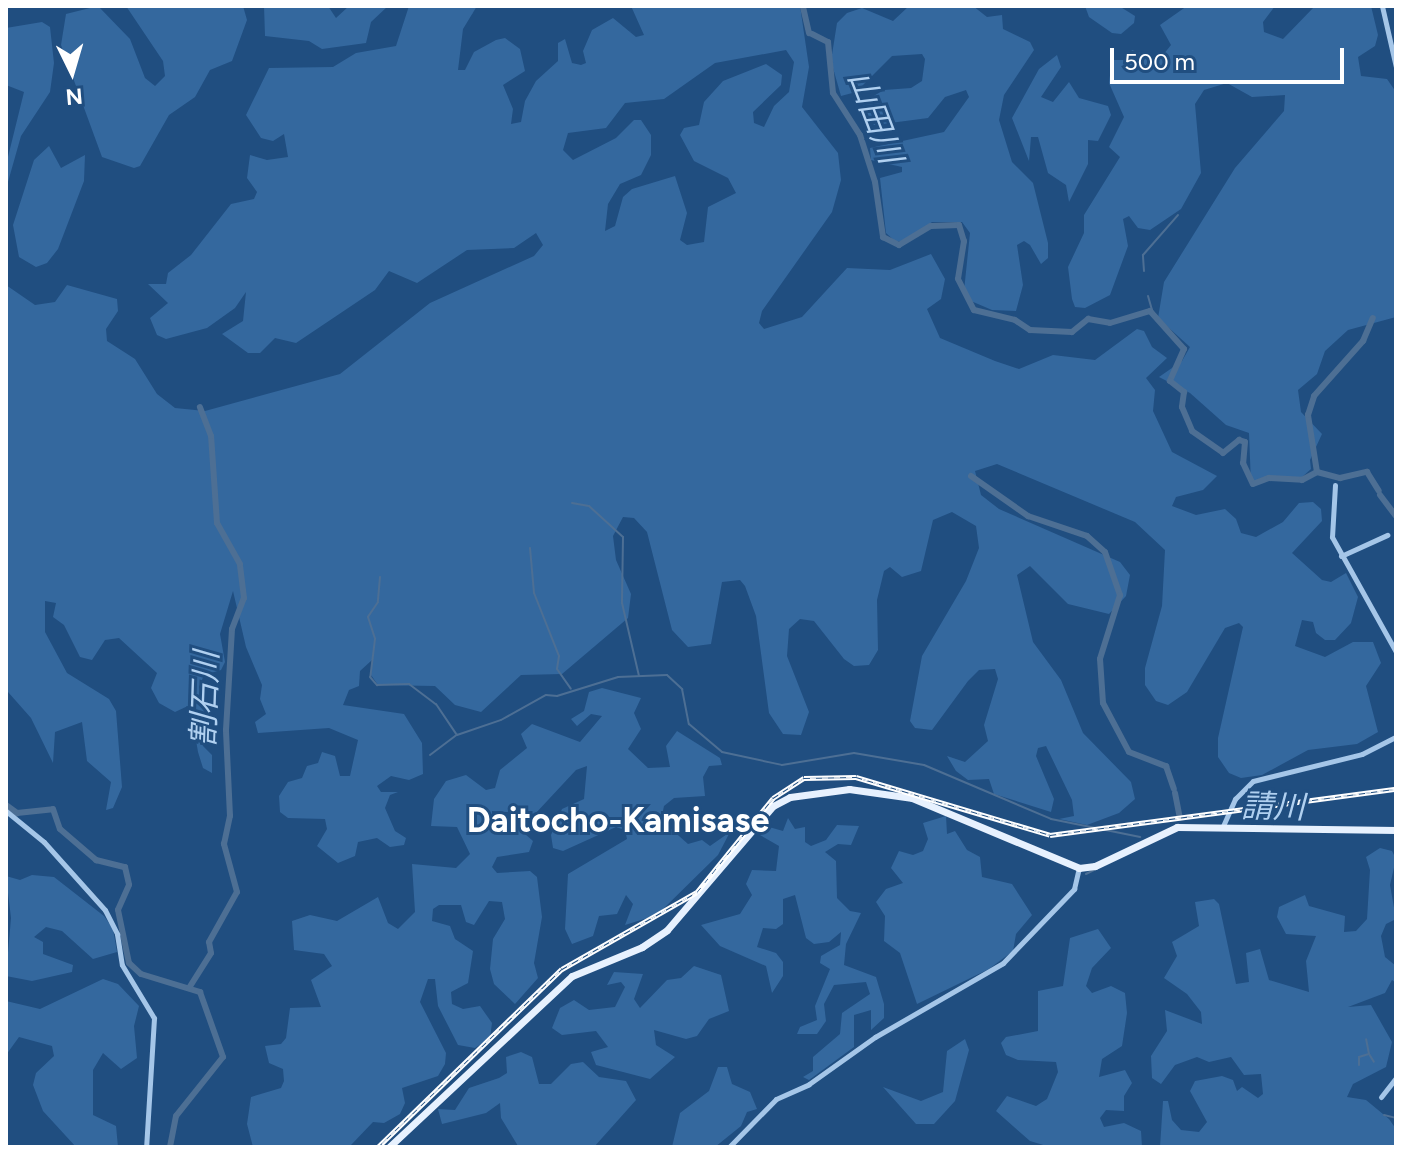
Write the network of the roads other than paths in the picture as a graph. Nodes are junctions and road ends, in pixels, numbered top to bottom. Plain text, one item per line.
1 (1382, 6) edge
2 (1396, 67) edge
3 (1335, 485) dead end
4 (1387, 535) dead end
5 (1341, 556) junction
6 (1396, 652) edge
7 (1396, 737) edge
8 (6, 811) edge
9 (1223, 826) junction
10 (1396, 830) edge
11 (1079, 868) junction
12 (1396, 1078) edge
13 (1390, 1085) junction
14 (1396, 1090) edge
15 (1381, 1097) dead end
16 (146, 1147) edge
17 (389, 1147) edge
18 (729, 1147) edge

1 - 2 street
3 - 5 street
4 - 5 street
5 - 6 street
7 - 9 street
8 - 16 street
9 - 10 main road
9 - 11 main road
11 - 17 main road
11 - 18 street
12 - 13 street
13 - 14 street
13 - 15 street

